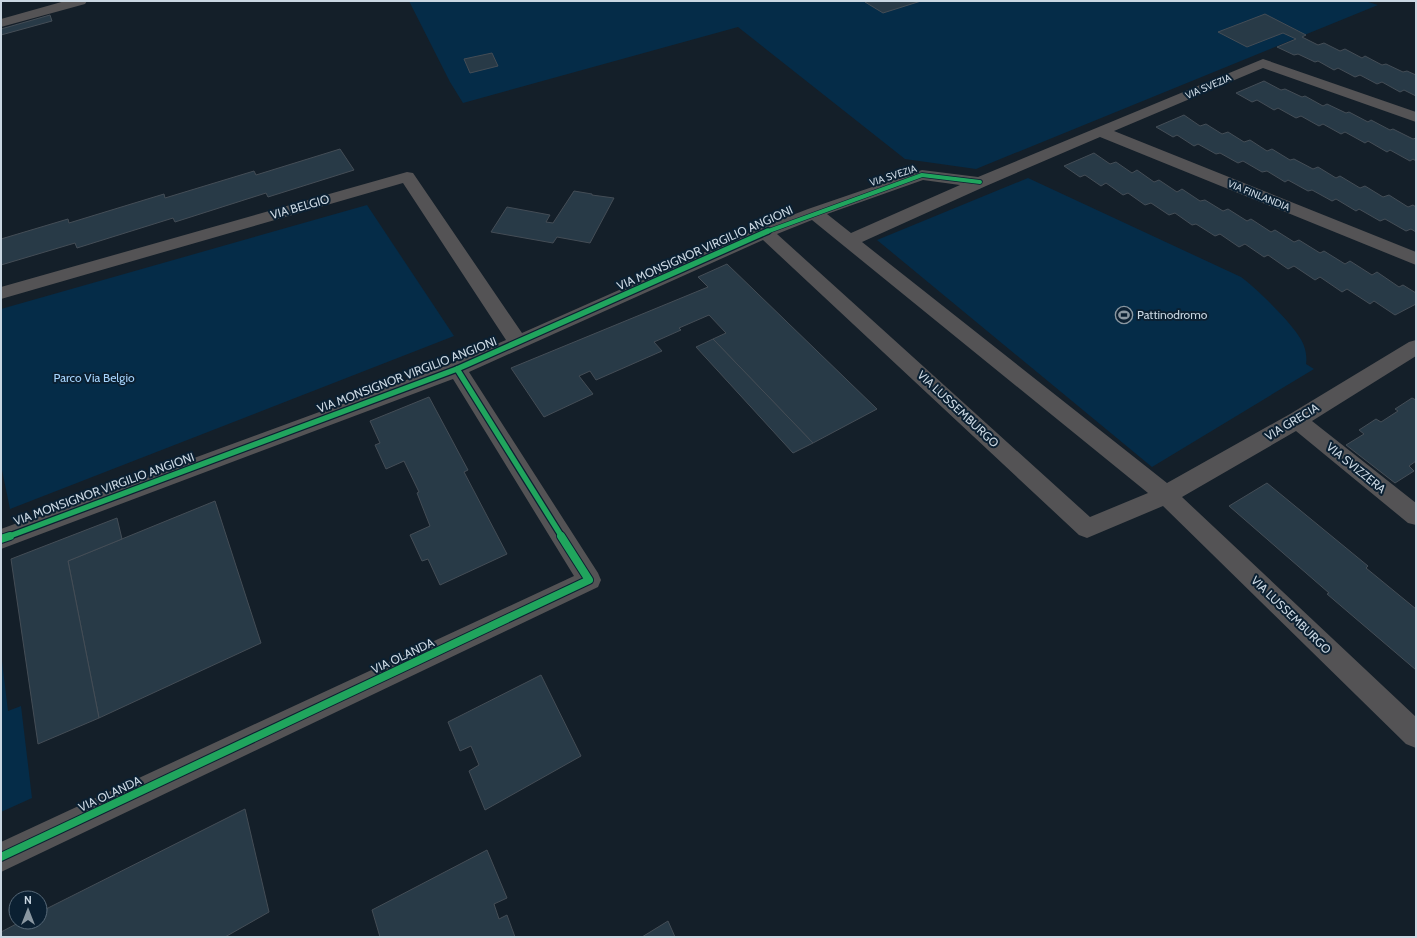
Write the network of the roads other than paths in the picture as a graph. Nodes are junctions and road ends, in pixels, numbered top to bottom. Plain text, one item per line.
1 (80, 1) edge
2 (1, 23) edge
3 (1416, 117) edge
4 (1101, 132) junction
5 (980, 182) junction
6 (814, 213) junction
7 (765, 232) junction
8 (849, 241) junction
9 (1416, 259) edge
10 (1, 293) edge
11 (518, 343) junction
12 (1416, 347) edge
13 (457, 369) junction
14 (1297, 420) junction
15 (1166, 495) junction
16 (1416, 516) edge
17 (1, 539) edge
18 (1416, 735) edge
19 (1, 857) edge

1 - 2 street
3 - 4 street, VIA SVEZIA
4 - 5 street, VIA SVEZIA
4 - 9 street, VIA FINLANDIA
5 - 6 street, VIA SVEZIA
5 - 8 street, VIA SVEZIA
6 - 7 street, VIA MONSIGNOR VIRGILIO ANGIONI
6 - 8 street, VIA LUSSEMBURGO
7 - 11 street, VIA MONSIGNOR VIRGILIO ANGIONI
7 - 15 street, VIA LUSSEMBURGO
8 - 15 street, VIA LUSSEMBURGO
10 - 11 street, VIA BELGIO
11 - 13 street, VIA MONSIGNOR VIRGILIO ANGIONI
12 - 14 street, VIA GRECIA
13 - 17 street, VIA MONSIGNOR VIRGILIO ANGIONI
13 - 19 street, VIA OLANDA
14 - 15 street, VIA GRECIA
14 - 16 street, VIA SVIZZERA
15 - 18 street, VIA LUSSEMBURGO

